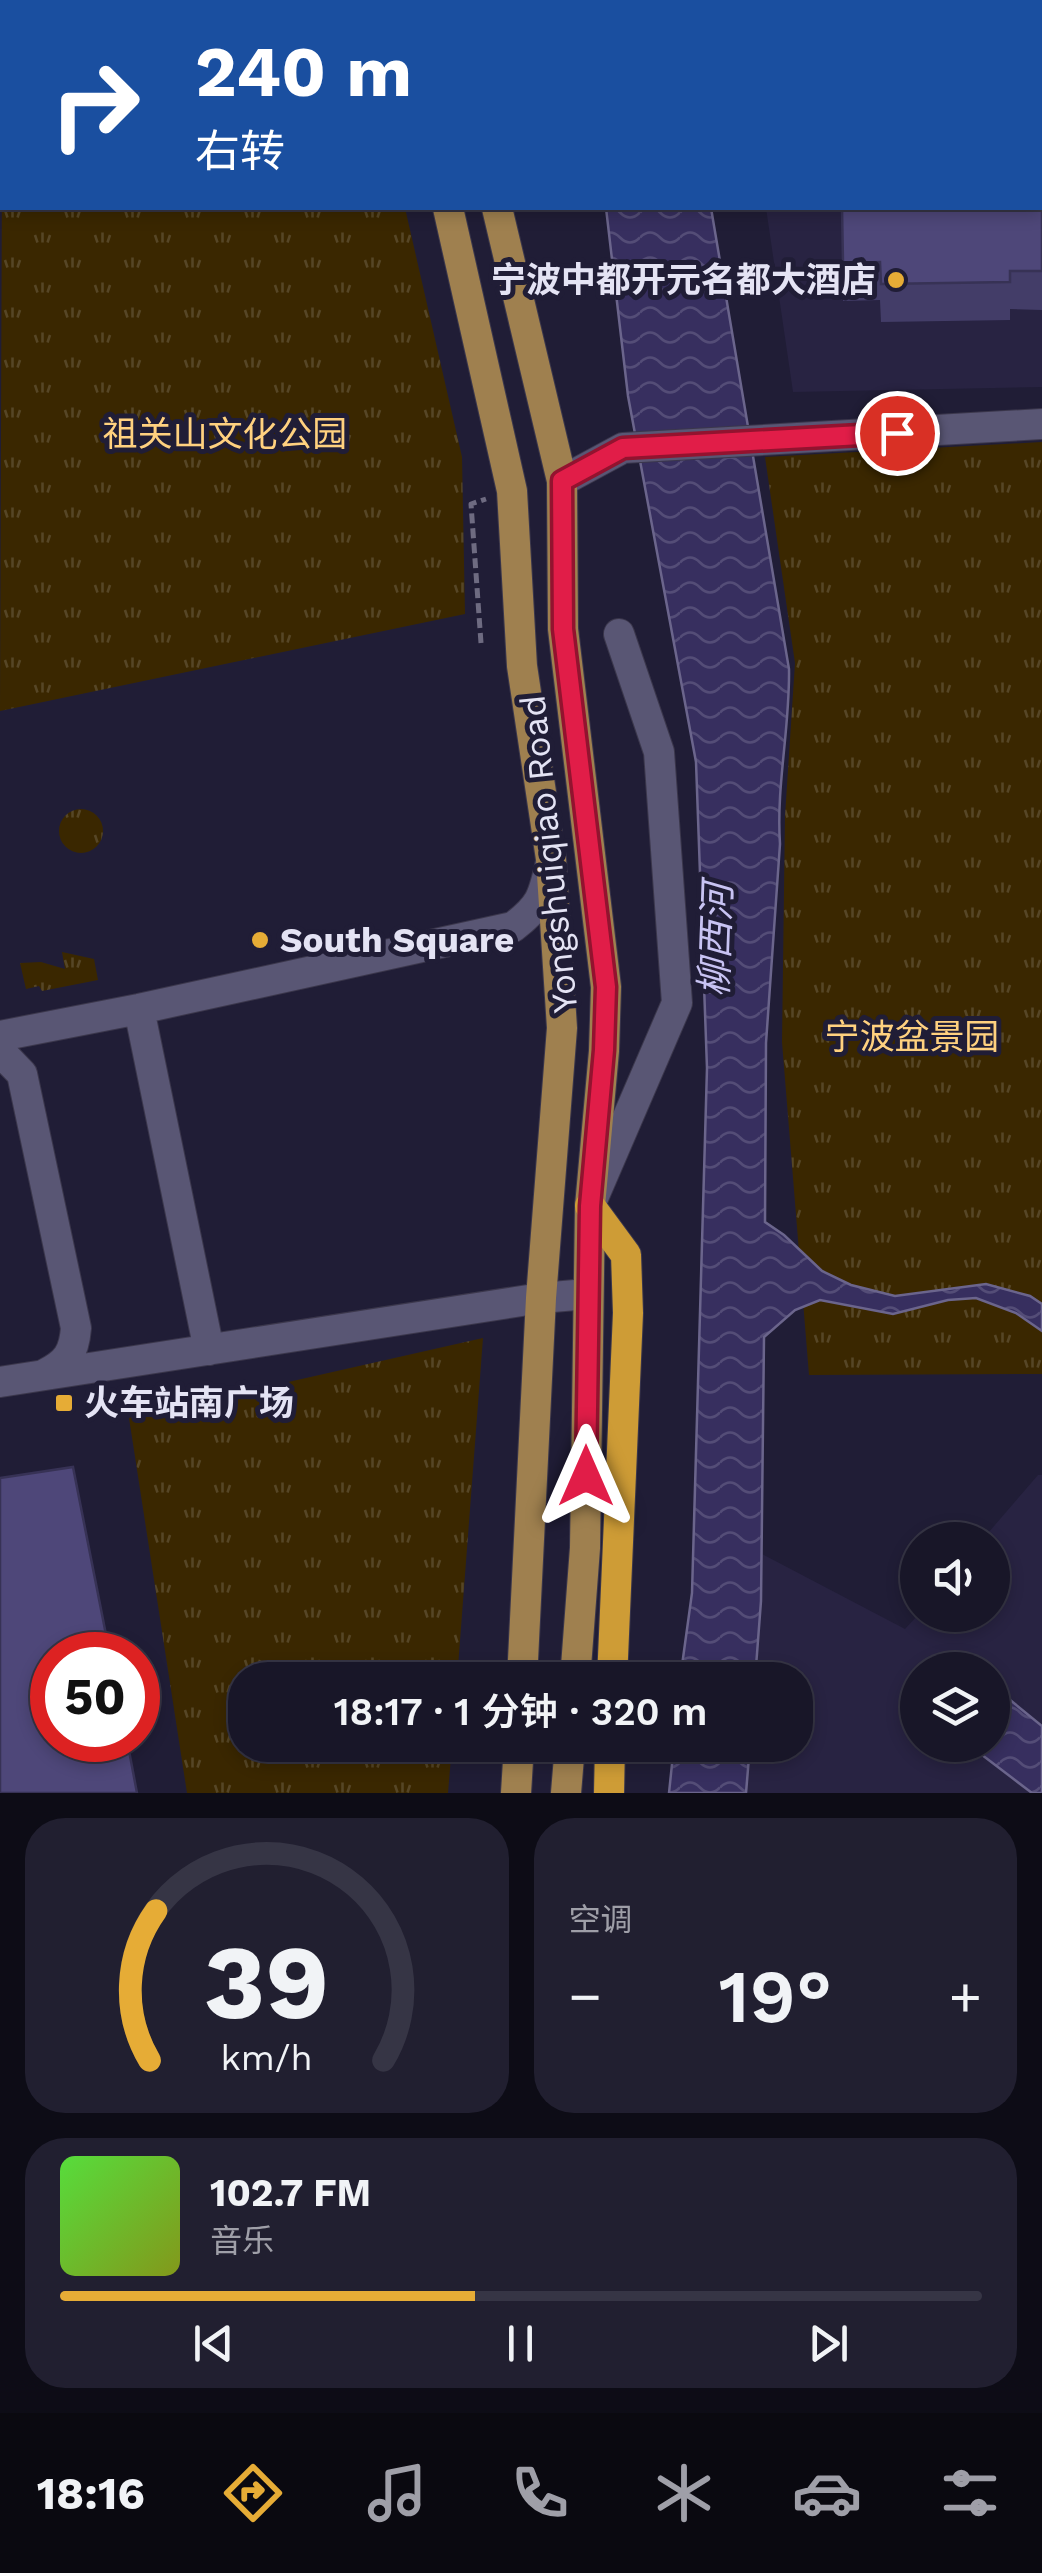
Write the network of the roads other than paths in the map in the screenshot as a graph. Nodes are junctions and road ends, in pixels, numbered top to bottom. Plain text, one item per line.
1 (448, 210) edge
2 (497, 210) edge
3 (1042, 424) edge
4 (562, 481) junction
5 (619, 634) dead end
6 (551, 859) junction
7 (139, 1009) junction
8 (0, 1036) edge
9 (0, 1050) edge
10 (590, 1206) junction
11 (587, 1294) junction
12 (540, 1298) junction
13 (209, 1350) junction
14 (42, 1375) junction
15 (0, 1382) edge
16 (523, 1662) edge
17 (576, 1662) edge
18 (613, 1662) edge
19 (517, 1762) edge
20 (569, 1762) edge
21 (610, 1762) edge
22 (516, 1793) edge
23 (566, 1793) edge
24 (609, 1793) edge

1 - 6 main road, Yongshuiqiao Road
2 - 4 main road, Yongshuiqiao Road
3 - 4 street
4 - 10 main road, Yongshuiqiao Road
5 - 10 street
6 - 7 street
6 - 12 main road, Yongshuiqiao Road
7 - 8 street
7 - 13 street
9 - 14 street
10 - 11 main road, Yongshuiqiao Road
10 - 18 highway
11 - 12 street
11 - 17 main road, Yongshuiqiao Road
12 - 13 street
12 - 16 main road, Yongshuiqiao Road
13 - 14 street
14 - 15 street
19 - 22 main road
20 - 23 main road
21 - 24 highway

